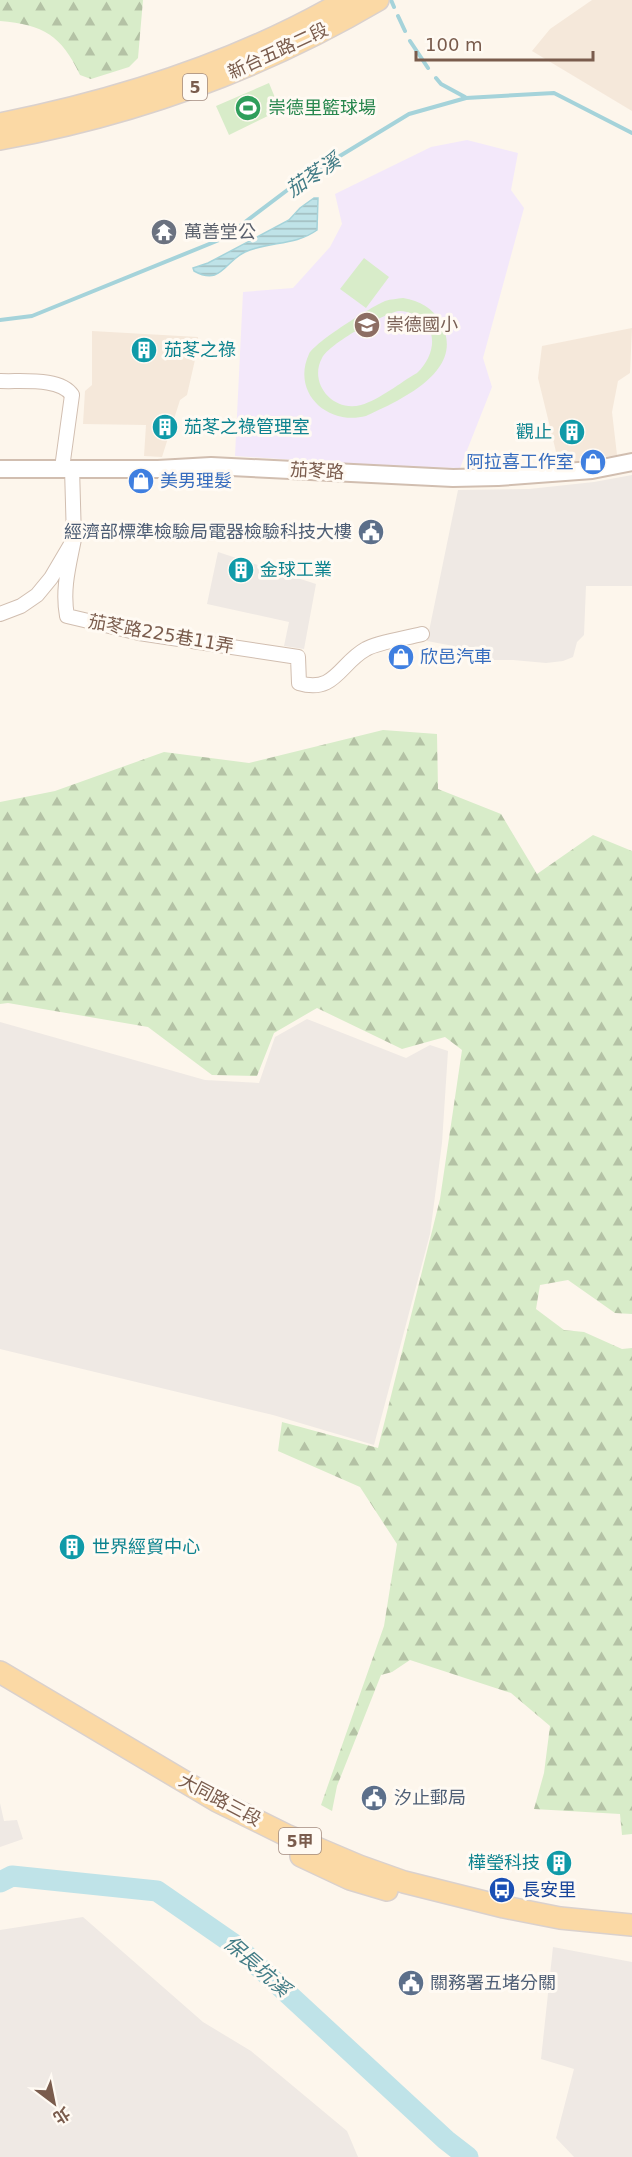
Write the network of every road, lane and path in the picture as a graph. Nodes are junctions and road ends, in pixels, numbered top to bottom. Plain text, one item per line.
1 (346, 0) edge
2 (378, 0) edge
3 (0, 124) edge
4 (0, 140) edge
5 (0, 381) edge
6 (632, 462) edge
7 (67, 468) junction
8 (0, 469) edge
9 (74, 539) junction
10 (0, 614) edge
11 (422, 634) dead end
12 (0, 1671) edge
13 (0, 1688) edge
14 (632, 1925) edge
15 (632, 1937) edge

1 - 3 main road, 新台五路二段 / 5
2 - 4 main road, 新台五路二段 / 5
5 - 7 street
6 - 7 street, 茄苳路
7 - 8 street, 茄苳路
7 - 9 street
9 - 10 street
9 - 11 street, 茄苳路225巷11弄
12 - 14 main road, 大同路三段 / 5甲
13 - 15 main road, 大同路三段 / 5甲

